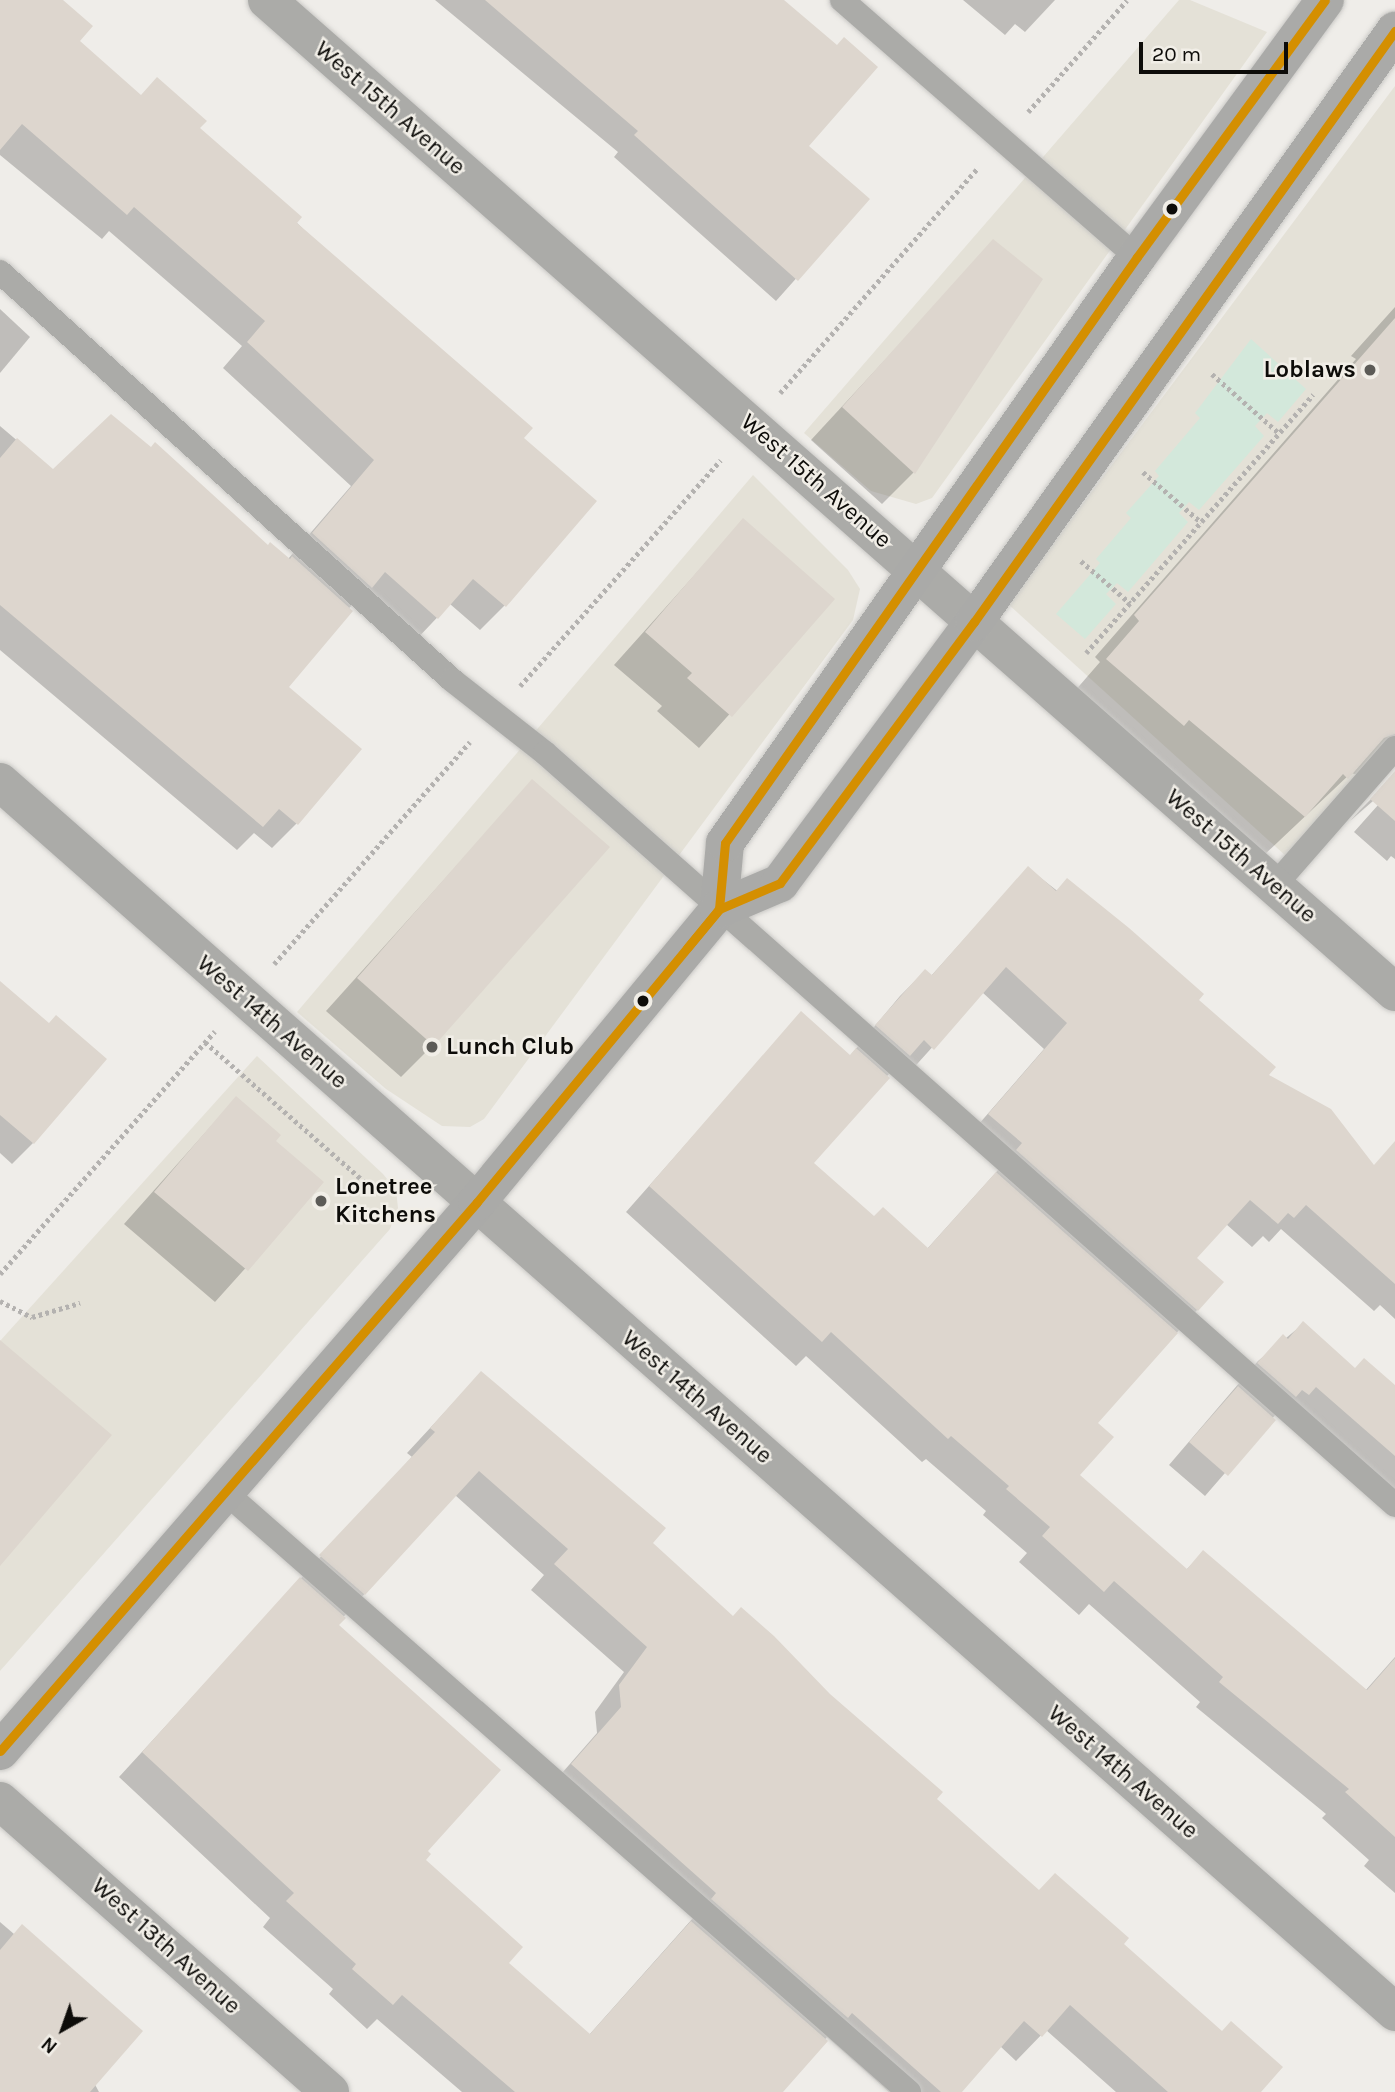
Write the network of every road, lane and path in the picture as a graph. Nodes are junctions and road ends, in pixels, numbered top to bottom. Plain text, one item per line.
1 (267, 0) edge
2 (842, 0) edge
3 (1127, 0) edge
4 (1325, 0) edge
5 (1395, 31) edge
6 (1002, 141) junction
7 (1136, 257) junction
8 (0, 272) edge
9 (1212, 374) dead end
10 (792, 380) dead end
11 (1313, 395) dead end
12 (1279, 433) junction
13 (1143, 472) dead end
14 (1201, 522) junction
15 (1081, 561) dead end
16 (919, 570) junction
17 (1130, 603) junction
18 (974, 622) junction
19 (1086, 653) dead end
20 (1395, 748) edge
21 (0, 782) edge
22 (1275, 885) junction
23 (719, 909) junction
24 (1395, 992) edge
25 (375, 1191) dead end
26 (477, 1202) junction
27 (0, 1274) edge
28 (0, 1301) edge
29 (80, 1303) dead end
30 (225, 1492) junction
31 (1395, 1505) edge
32 (0, 1751) edge
33 (0, 1801) edge
34 (1395, 2012) edge
35 (330, 2092) edge
36 (909, 2092) edge

1 - 16 street, West 15th Avenue
2 - 6 lane
3 - 6 path
4 - 7 main road
5 - 18 main road
6 - 7 lane
6 - 10 path
7 - 16 main road
8 - 23 lane
9 - 12 path
11 - 12 path
12 - 14 path
13 - 14 path
14 - 17 path
15 - 17 path
16 - 18 street, West 15th Avenue
16 - 23 main road
17 - 19 path
18 - 22 street, West 15th Avenue
18 - 23 main road
20 - 22 lane
21 - 26 street, West 14th Avenue
22 - 24 street, West 15th Avenue
23 - 26 main road
23 - 31 lane
25 - 27 path
26 - 30 main road
26 - 34 street, West 14th Avenue
28 - 29 path
30 - 32 main road
30 - 36 lane
33 - 35 street, West 13th Avenue

